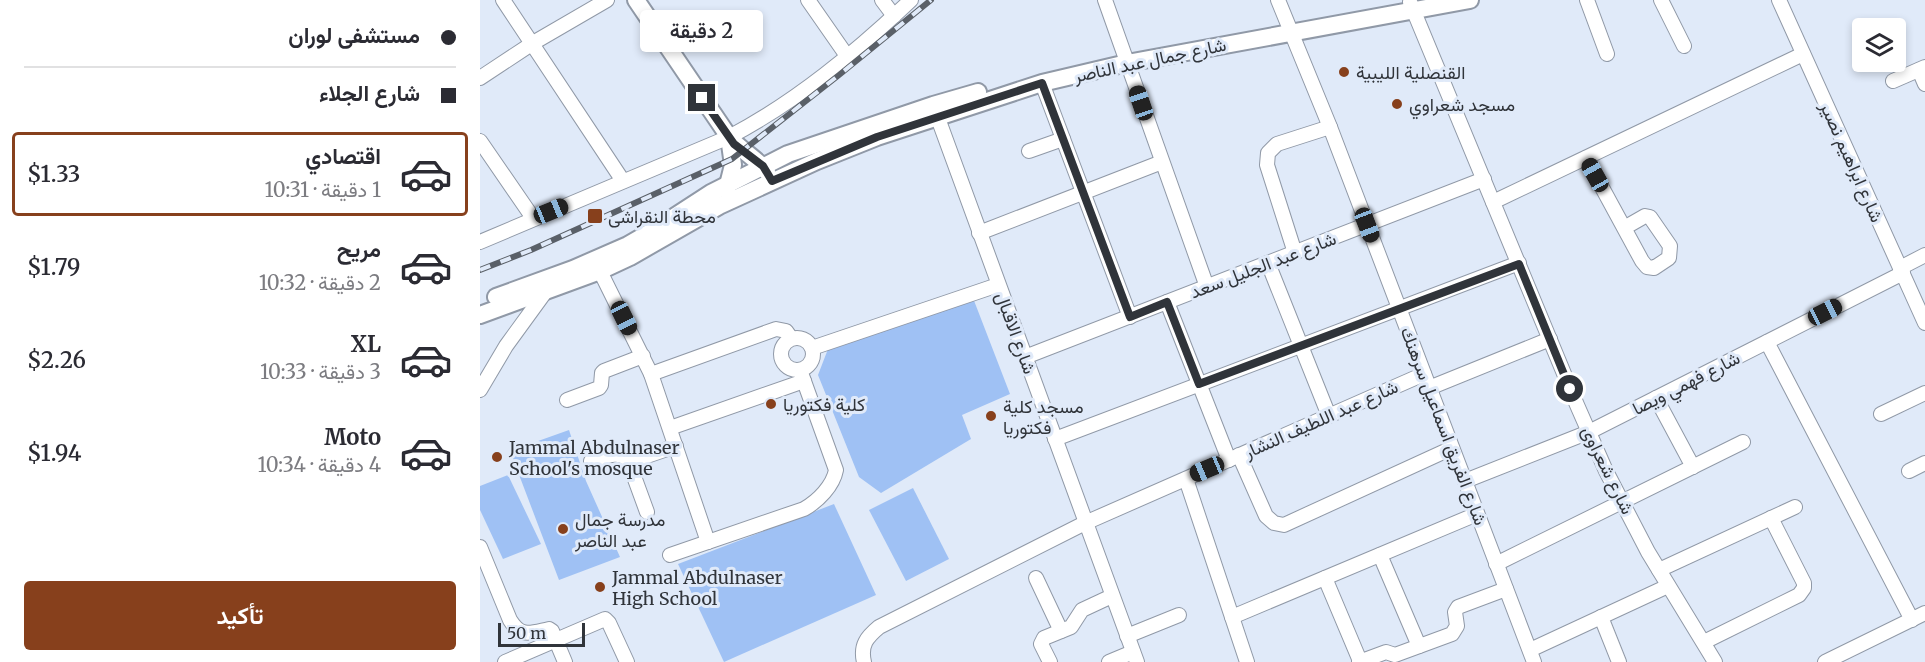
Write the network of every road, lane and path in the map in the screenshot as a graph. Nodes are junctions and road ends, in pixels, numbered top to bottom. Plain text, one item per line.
1 (503, 0) edge
2 (606, 0) edge
3 (636, 0) edge
4 (808, 0) edge
5 (882, 0) edge
6 (912, 0) edge
7 (1105, 0) edge
8 (1278, 0) edge
9 (1470, 0) edge
10 (1587, 0) edge
11 (1661, 0) edge
12 (1779, 0) edge
13 (1415, 4) edge
14 (894, 16) junction
15 (1288, 28) junction
16 (533, 43) junction
17 (1684, 45) dead end
18 (1607, 54) dead end
19 (1803, 54) junction
20 (847, 56) junction
21 (1125, 60) junction
22 (1922, 68) edge
23 (480, 78) edge
24 (1893, 81) dead end
25 (1042, 83) junction
26 (1925, 84) edge
27 (935, 111) junction
28 (1330, 127) junction
29 (729, 137) junction
30 (1063, 139) junction
31 (480, 141) edge
32 (1029, 151) dead end
33 (1586, 158) junction
34 (1162, 162) junction
35 (763, 166) junction
36 (1484, 179) junction
37 (623, 181) junction
38 (772, 181) junction
39 (730, 183) junction
40 (1083, 193) junction
41 (1494, 202) junction
42 (719, 206) junction
43 (533, 218) junction
44 (1367, 225) junction
45 (1624, 228) dead end
46 (979, 233) junction
47 (480, 242) edge
48 (1295, 253) junction
49 (1925, 255) edge
50 (1268, 263) junction
51 (1519, 264) junction
52 (1901, 271) junction
53 (600, 272) junction
54 (998, 285) junction
55 (1207, 287) junction
56 (546, 291) junction
57 (1167, 302) junction
58 (480, 304) edge
59 (1399, 308) junction
60 (480, 315) edge
61 (1130, 317) junction
62 (1925, 323) edge
63 (791, 338) junction
64 (1550, 339) junction
65 (1767, 342) junction
66 (1301, 345) junction
67 (813, 348) junction
68 (643, 356) junction
69 (1025, 357) junction
70 (651, 374) junction
71 (1424, 374) junction
72 (802, 375) junction
73 (1199, 384) junction
74 (1429, 388) junction
75 (480, 390) edge
76 (1925, 393) edge
77 (1656, 398) junction
78 (567, 400) dead end
79 (1881, 414) dead end
80 (1329, 416) junction
81 (670, 428) junction
82 (1589, 432) junction
83 (1055, 439) junction
84 (1743, 442) dead end
85 (676, 446) junction
86 (1452, 448) junction
87 (1234, 458) junction
88 (591, 461) dead end
89 (628, 462) junction
90 (1925, 463) edge
91 (1693, 467) junction
92 (1910, 471) dead end
93 (1185, 479) junction
94 (1465, 481) junction
95 (1622, 502) junction
96 (1795, 507) dead end
97 (647, 512) dead end
98 (1477, 514) junction
99 (1771, 518) junction
100 (1085, 523) junction
101 (708, 542) junction
102 (480, 547) edge
103 (670, 555) dead end
104 (1380, 555) junction
105 (1496, 564) junction
106 (1659, 570) junction
107 (1036, 578) dead end
108 (1325, 578) junction
109 (1668, 586) junction
110 (1506, 589) junction
111 (1112, 596) junction
112 (1925, 613) edge
113 (1179, 615) dead end
114 (1232, 617) junction
115 (1601, 617) junction
116 (1912, 620) junction
117 (1061, 631) junction
118 (1127, 636) junction
119 (556, 640) junction
120 (1704, 642) junction
121 (1419, 646) junction
122 (1532, 656) edge
123 (1135, 657) edge
124 (505, 662) edge
125 (565, 662) edge
126 (627, 662) edge
127 (864, 662) edge
128 (1050, 662) edge
129 (1109, 662) edge
130 (1247, 662) edge
131 (1359, 662) edge
132 (1619, 662) edge
133 (1715, 662) edge
134 (1825, 662) edge

1 - 16 street
2 - 16 street
3 - 29 main road
4 - 20 street
5 - 14 street
6 - 14 street
7 - 21 street
8 - 15 street, شارع الفريق اسماعيل سرهنك
9 - 13 main road, شارع جمال عبد الناصر
10 - 18 street
11 - 17 street
12 - 19 street, شارع ابراهيم نصير
13 - 15 main road, شارع جمال عبد الناصر
13 - 36 street, شارع شعراوى
14 - 20 street
15 - 21 main road, شارع جمال عبد الناصر
15 - 28 street, شارع الفريق اسماعيل سرهنك
16 - 23 street
16 - 37 street
19 - 33 street
19 - 52 street, شارع ابراهيم نصير
20 - 29 street
21 - 25 main road, شارع جمال عبد الناصر
21 - 27 main road, شارع جمال عبد الناصر
21 - 34 street
22 - 24 street
22 - 26 street
25 - 27 main road, شارع جمال عبد الناصر
25 - 30 street
27 - 35 main road, شارع جمال عبد الناصر
27 - 38 main road, شارع جمال عبد الناصر
27 - 46 street, شارع الاقبال
28 - 44 street, شارع الفريق اسماعيل سرهنك
28 - 48 street
29 - 35 main road
29 - 37 street
29 - 39 main road
30 - 32 street
30 - 40 street
31 - 43 street
33 - 41 street
33 - 45 street
34 - 40 street
34 - 55 street
35 - 38 main road
35 - 39 main road, شارع جمال عبد الناصر
36 - 41 street, شارع شعراوى
36 - 44 street, شارع عبد الجليل سعد
37 - 43 street
38 - 42 main road, شارع جمال عبد الناصر
39 - 42 main road
39 - 58 main road, شارع جمال عبد الناصر
40 - 46 street
40 - 61 street
41 - 51 street, شارع شعراوى
42 - 53 main road, شارع جمال عبد الناصر
43 - 47 street
44 - 48 street, شارع عبد الجليل سعد
44 - 59 street, شارع الفريق اسماعيل سرهنك
46 - 54 street, شارع الاقبال
48 - 50 street, شارع عبد الجليل سعد
49 - 52 street, شارع فهمي ويصا
50 - 55 street, شارع عبد الجليل سعد
50 - 66 street
51 - 59 street
51 - 64 street, شارع شعراوى
52 - 62 street, شارع ابراهيم نصير
52 - 65 street, شارع فهمي ويصا
53 - 56 main road, شارع جمال عبد الناصر
53 - 68 street
54 - 67 street
54 - 69 street, شارع الاقبال
55 - 57 street, شارع عبد الجليل سعد
56 - 60 main road, شارع جمال عبد الناصر
56 - 75 street
57 - 61 street, شارع عبد الجليل سعد
57 - 73 street
59 - 66 street
59 - 71 street, شارع الفريق اسماعيل سرهنك
61 - 69 street, شارع عبد الجليل سعد
63 - 67 street
63 - 70 street
63 - 72 street
64 - 74 street
64 - 82 street, شارع شعراوى
65 - 77 street, شارع فهمي ويصا
65 - 116 street
66 - 73 street
66 - 80 street
67 - 72 street
68 - 70 street
68 - 78 street
69 - 83 street, شارع الاقبال
70 - 81 street
71 - 74 street, شارع الفريق اسماعيل سرهنك
71 - 80 street, شارع عبد اللطيف النشار
72 - 81 street
72 - 101 street
73 - 83 street
73 - 87 street
74 - 86 street, شارع الفريق اسماعيل سرهنك
76 - 79 street
77 - 82 street, شارع فهمي ويصا
77 - 91 street
80 - 87 street, شارع عبد اللطيف النشار
81 - 85 street
82 - 94 street, شارع فهمي ويصا
82 - 95 street, شارع شعراوى
83 - 100 street, شارع الاقبال
84 - 91 street
85 - 89 street
85 - 101 street
86 - 87 street
86 - 94 street, شارع الفريق اسماعيل سرهنك
87 - 93 street, شارع عبد اللطيف النشار
88 - 89 street
89 - 97 street
90 - 92 street
91 - 95 street
93 - 100 street, شارع عبد اللطيف النشار
93 - 114 street
94 - 98 street, شارع الفريق اسماعيل سرهنك
95 - 105 street
95 - 106 street, شارع شعراوى
96 - 99 street
98 - 104 street
98 - 105 street, شارع الفريق اسماعيل سرهنك
99 - 106 street
99 - 120 street
100 - 111 street, شارع الاقبال
100 - 127 street, شارع عبد اللطيف النشار
101 - 103 street
102 - 119 street
104 - 108 street
104 - 121 street
105 - 110 street, شارع الفريق اسماعيل سرهنك
106 - 109 street, شارع شعراوى
107 - 117 street
108 - 114 street
108 - 131 street
109 - 115 street
109 - 120 street, شارع شعراوى
110 - 121 street
110 - 122 street, شارع الفريق اسماعيل سرهنك
111 - 117 street
111 - 118 street, شارع الاقبال
112 - 116 street
113 - 118 street
114 - 130 street
115 - 122 street
115 - 132 street
116 - 134 street
117 - 128 street
118 - 123 street, شارع الاقبال
119 - 124 street
119 - 125 street
119 - 126 street
120 - 133 street, شارع شعراوى
121 - 131 street
123 - 129 street

